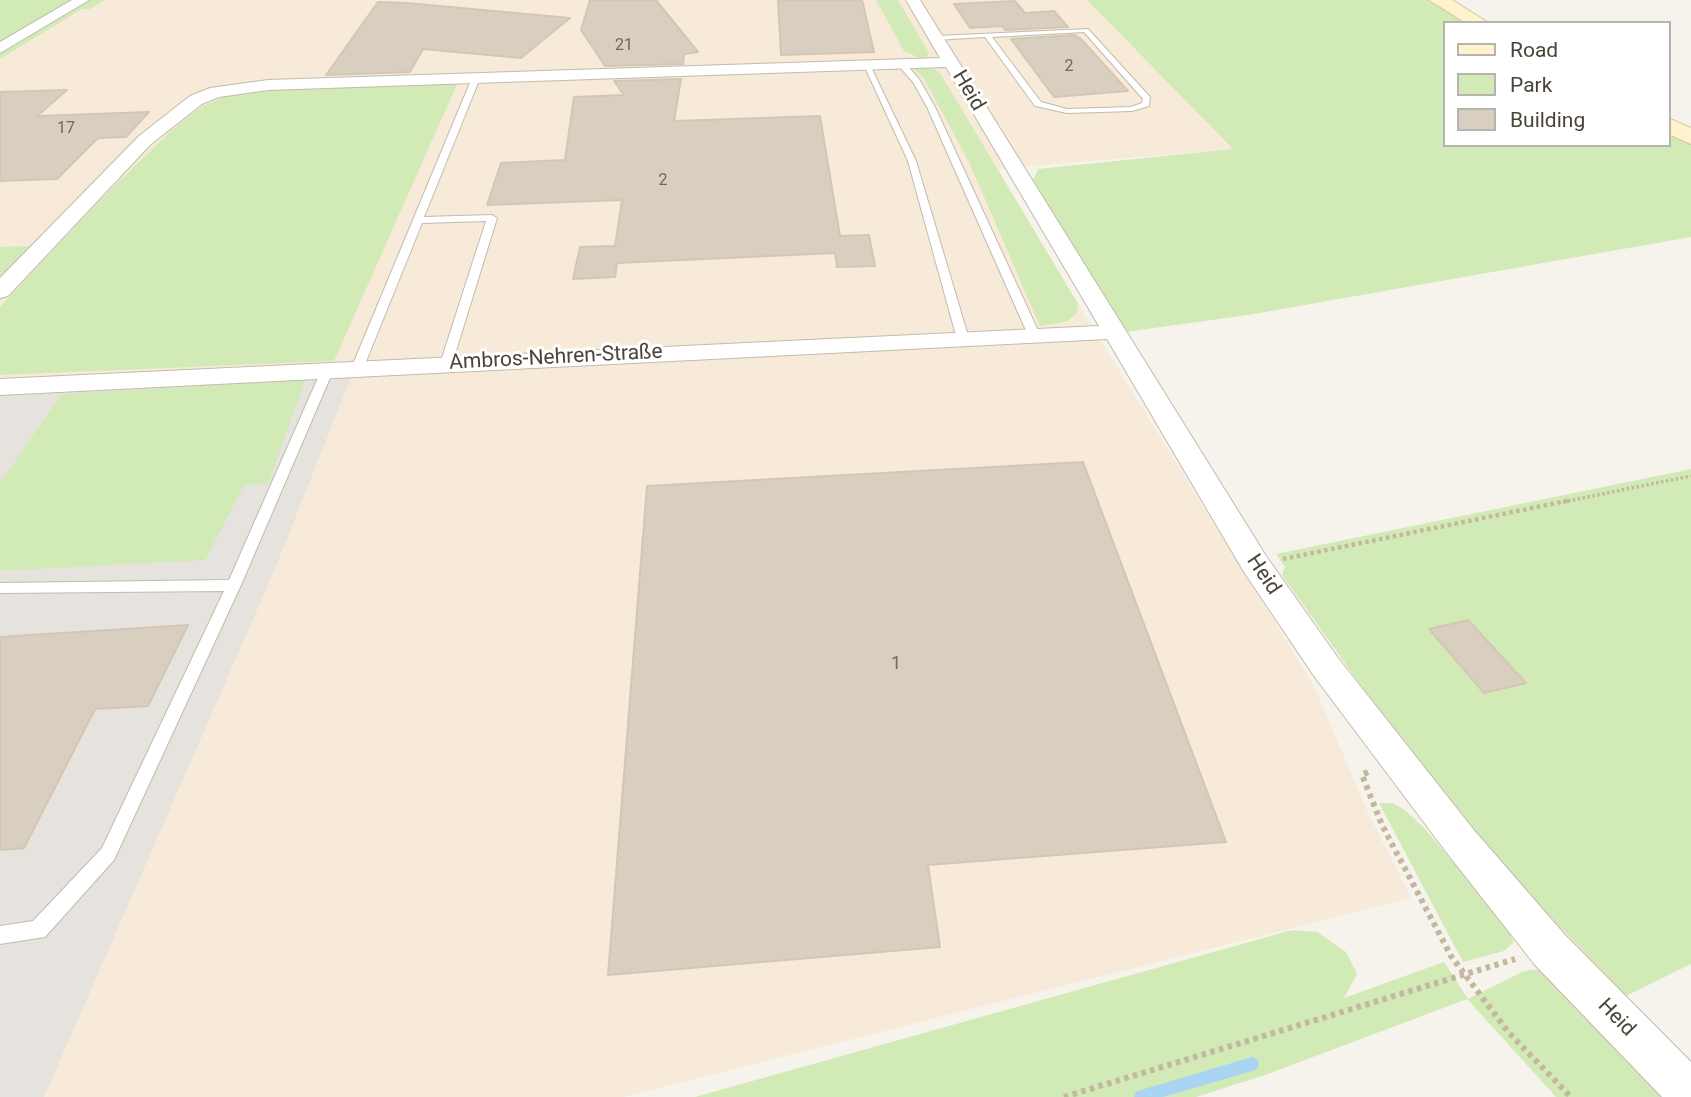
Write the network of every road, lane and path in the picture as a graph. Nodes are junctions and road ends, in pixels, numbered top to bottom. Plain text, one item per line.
1 (82, 0) edge
2 (913, 0) edge
3 (1438, 0) edge
4 (1476, 21) edge
5 (988, 36) junction
6 (0, 48) edge
7 (943, 50) junction
8 (901, 64) junction
9 (866, 65) junction
10 (476, 78) junction
11 (1670, 126) edge
12 (1691, 137) edge
13 (419, 220) junction
14 (0, 291) edge
15 (1112, 332) junction
16 (1034, 335) junction
17 (963, 339) junction
18 (446, 364) junction
19 (357, 369) junction
20 (327, 371) junction
21 (0, 387) edge
22 (1691, 476) edge
23 (1255, 565) junction
24 (234, 585) junction
25 (0, 588) edge
26 (1396, 760) junction
27 (0, 935) edge
28 (1550, 950) junction
29 (1464, 973) junction
30 (1691, 1094) edge
31 (1064, 1097) edge
32 (1571, 1097) edge

1 - 6 street
2 - 7 street, Heid
3 - 4 main road
5 - 5 lane
5 - 7 lane
7 - 8 street
7 - 15 street, Heid
8 - 9 street
8 - 16 lane
9 - 10 street
9 - 17 lane
10 - 13 lane
10 - 14 street
11 - 12 main road
13 - 18 lane
13 - 19 lane
15 - 16 street, Ambros-Nehren-Straße
15 - 23 street, Heid
16 - 17 street, Ambros-Nehren-Straße
17 - 18 street, Ambros-Nehren-Straße
18 - 19 street, Ambros-Nehren-Straße
19 - 20 street, Ambros-Nehren-Straße
20 - 21 street, Ambros-Nehren-Straße
20 - 24 lane
22 - 23 path
23 - 26 street, Heid
24 - 25 lane
24 - 27 lane
26 - 28 street, Heid
26 - 29 path
28 - 29 path
28 - 30 street, Heid
29 - 31 path
29 - 32 path

